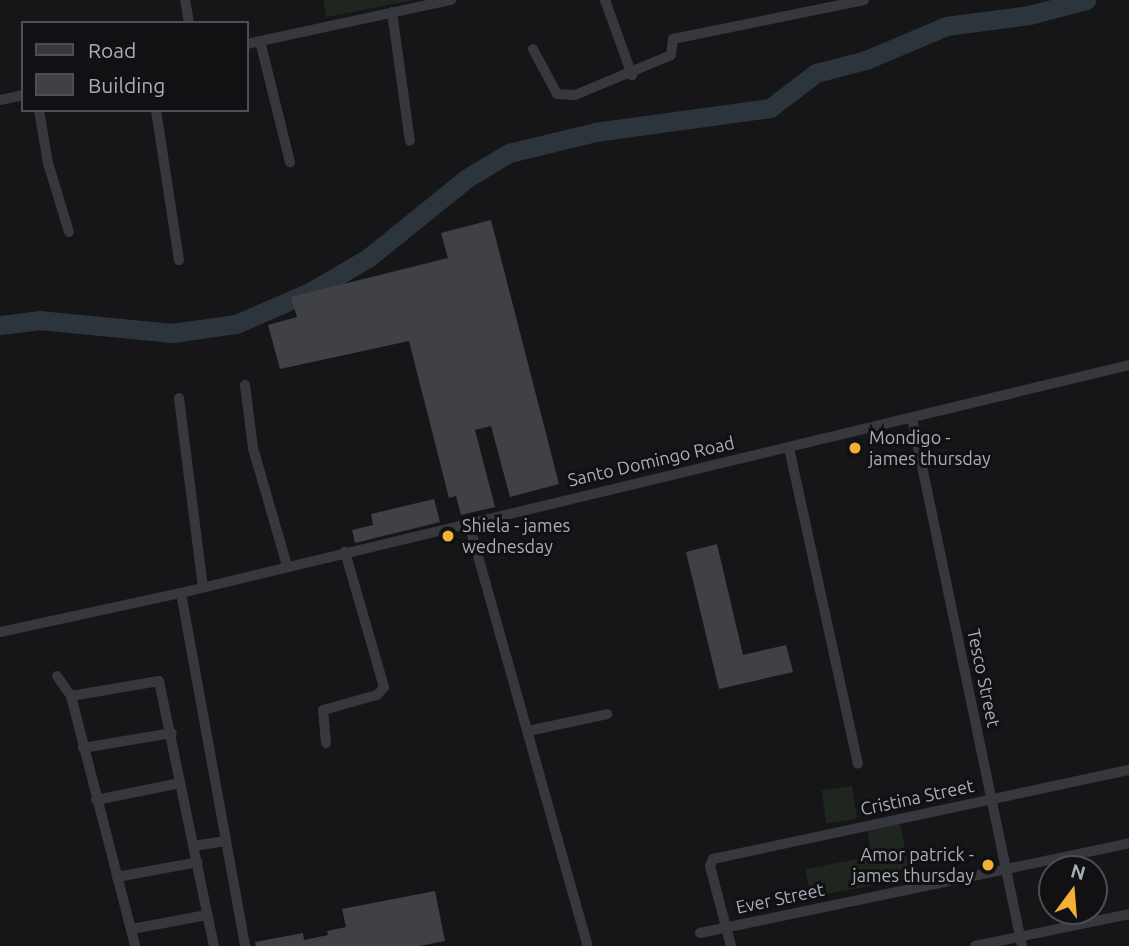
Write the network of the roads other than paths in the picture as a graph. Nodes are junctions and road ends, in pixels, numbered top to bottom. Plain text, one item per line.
1 (184, 0) edge
2 (451, 0) edge
3 (605, 0) edge
4 (864, 0) edge
5 (392, 12) junction
6 (189, 21) edge
7 (260, 41) junction
8 (248, 44) edge
9 (533, 49) dead end
10 (632, 75) junction
11 (21, 95) edge
12 (0, 100) edge
13 (39, 112) edge
14 (156, 112) edge
15 (410, 141) dead end
16 (290, 163) dead end
17 (69, 232) dead end
18 (178, 260) dead end
19 (1129, 365) edge
20 (245, 385) dead end
21 (179, 398) dead end
22 (912, 418) junction
23 (789, 448) junction
24 (469, 524) junction
25 (345, 552) junction
26 (287, 566) junction
27 (203, 587) junction
28 (181, 593) junction
29 (0, 632) edge
30 (57, 676) dead end
31 (71, 696) junction
32 (607, 714) dead end
33 (528, 732) junction
34 (172, 733) junction
35 (326, 743) dead end
36 (83, 748) junction
37 (858, 764) dead end
38 (1129, 770) edge
39 (180, 783) junction
40 (991, 798) junction
41 (96, 800) junction
42 (224, 841) junction
43 (1129, 843) edge
44 (194, 846) junction
45 (198, 862) junction
46 (1005, 868) junction
47 (117, 877) junction
48 (1129, 914) edge
49 (207, 915) junction
50 (726, 928) junction
51 (132, 929) junction
52 (699, 933) dead end
53 (1021, 941) edge
54 (135, 946) edge
55 (214, 946) edge
56 (245, 946) edge
57 (588, 946) edge
58 (732, 946) edge
59 (975, 946) edge

1 - 6 street
2 - 5 street
3 - 10 street
4 - 10 street
5 - 7 street
5 - 15 street
7 - 8 street
7 - 16 street
9 - 10 street
11 - 12 street
13 - 17 street
14 - 18 street
19 - 22 street, Santo Domingo Road
20 - 26 street
21 - 27 street
22 - 23 street, Santo Domingo Road
22 - 40 street, Tesco Street
23 - 24 street, Santo Domingo Road
23 - 37 street
24 - 25 street, Santo Domingo Road
24 - 33 street
25 - 26 street, Santo Domingo Road
25 - 35 street
26 - 27 street, Santo Domingo Road
27 - 28 street, Santo Domingo Road
28 - 29 street, Santo Domingo Road
28 - 42 street
30 - 31 street
31 - 34 street
31 - 36 street
32 - 33 street
33 - 57 street
34 - 36 street
34 - 39 street
36 - 41 street
38 - 40 street, Cristina Street
39 - 41 street
39 - 44 street
40 - 46 street, Tesco Street
40 - 50 street, Cristina Street
41 - 47 street
42 - 44 street
42 - 56 street
43 - 46 street, Ever Street
44 - 45 street
45 - 47 street
45 - 49 street
46 - 50 street, Ever Street
46 - 53 street, Tesco Street
47 - 51 street
48 - 53 street
49 - 51 street
49 - 55 street
50 - 52 street, Ever Street
50 - 58 street
51 - 54 street
53 - 59 street

